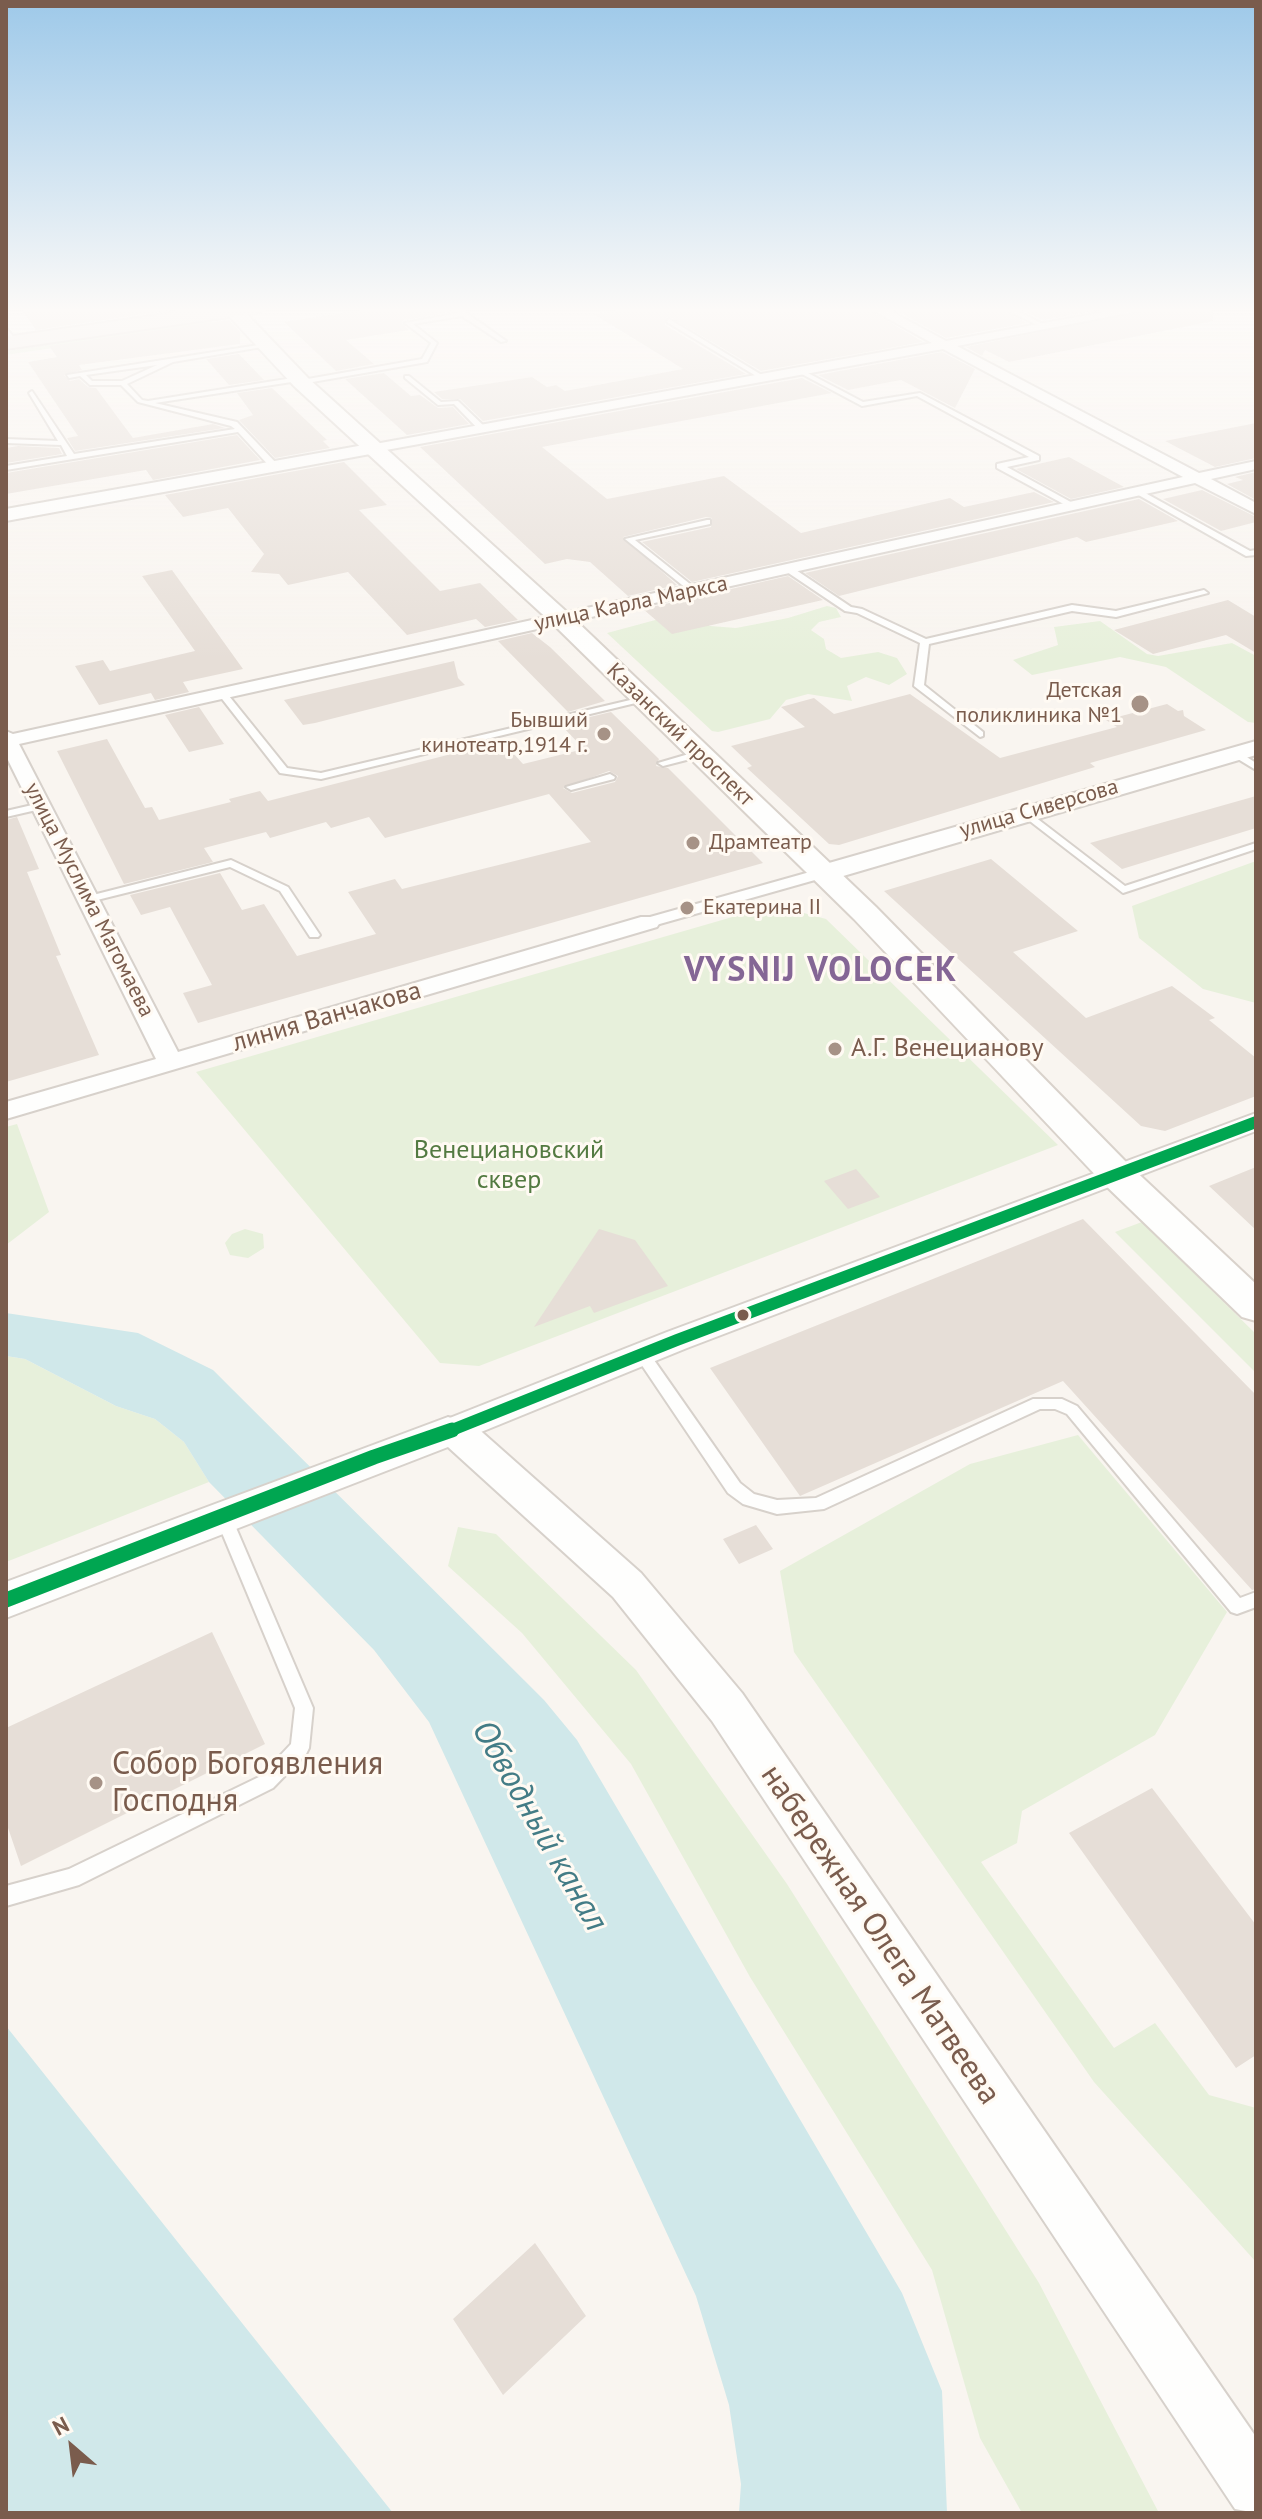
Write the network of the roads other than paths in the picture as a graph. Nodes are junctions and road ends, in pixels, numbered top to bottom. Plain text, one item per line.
1 (52, 425) edge
2 (235, 425) edge
3 (349, 425) edge
4 (479, 425) edge
5 (507, 425) edge
6 (974, 425) edge
7 (1095, 425) edge
8 (483, 429) junction
9 (240, 430) junction
10 (6, 441) edge
11 (64, 443) junction
12 (375, 448) junction
13 (72, 457) junction
14 (1256, 465) edge
15 (275, 467) junction
16 (6, 468) edge
17 (1196, 478) junction
18 (1138, 491) junction
19 (1074, 506) junction
20 (1256, 509) edge
21 (6, 515) edge
22 (707, 522) dead end
23 (1256, 552) edge
24 (790, 570) junction
25 (692, 590) junction
26 (1204, 593) dead end
27 (561, 619) junction
28 (925, 642) junction
29 (222, 693) junction
30 (643, 700) junction
31 (980, 734) dead end
32 (7, 739) edge
33 (699, 754) junction
34 (1249, 756) edge
35 (663, 763) dead end
36 (610, 777) dead end
37 (571, 787) dead end
38 (41, 806) junction
39 (1026, 813) junction
40 (6, 814) edge
41 (1256, 846) edge
42 (824, 873) junction
43 (89, 899) junction
44 (649, 922) joint
45 (314, 935) dead end
46 (171, 1063) junction
47 (6, 1111) edge
48 (1256, 1122) edge
49 (1115, 1173) junction
50 (1256, 1307) edge
51 (642, 1354) junction
52 (448, 1432) junction
53 (222, 1516) junction
54 (1256, 1599) edge
55 (6, 1600) edge
56 (6, 1896) edge
57 (1256, 2488) edge

1 - 11 lane
2 - 9 lane
3 - 12 main road, Казанский проспект
4 - 8 lane
5 - 8 street
6 - 19 lane
7 - 17 street
8 - 12 street
9 - 13 lane
9 - 15 lane
10 - 11 lane
11 - 13 lane
12 - 15 street
12 - 27 main road, Казанский проспект
13 - 16 lane
14 - 17 street, улица Карла Маркса
15 - 21 street
17 - 18 street, улица Карла Маркса
17 - 20 street
18 - 19 street, улица Карла Маркса
18 - 23 lane
19 - 24 street, улица Карла Маркса
22 - 25 lane
24 - 25 street, улица Карла Маркса
24 - 28 lane
25 - 27 street, улица Карла Маркса
26 - 28 lane
27 - 29 street, улица Карла Маркса
27 - 30 main road, Казанский проспект
28 - 31 lane
29 - 30 lane
29 - 32 street, улица Карла Маркса
30 - 33 main road, Казанский проспект
32 - 38 street, улица Муслима Магомаева
33 - 35 lane
33 - 42 main road, Казанский проспект
34 - 39 street, улица Сиверсова
36 - 37 lane
38 - 40 lane
38 - 43 street, улица Муслима Магомаева
39 - 41 lane
39 - 42 street, улица Сиверсова
42 - 44 street
42 - 49 main road, Казанский проспект
43 - 45 lane
43 - 46 street, улица Муслима Магомаева
44 - 46 street, линия Ванчакова
46 - 47 street, линия Ванчакова
48 - 49 street
49 - 50 main road, Казанский проспект
49 - 51 street
51 - 52 street
51 - 54 lane
52 - 53 street
52 - 57 street, набережная Олега Матвеева
53 - 55 street
53 - 56 lane

